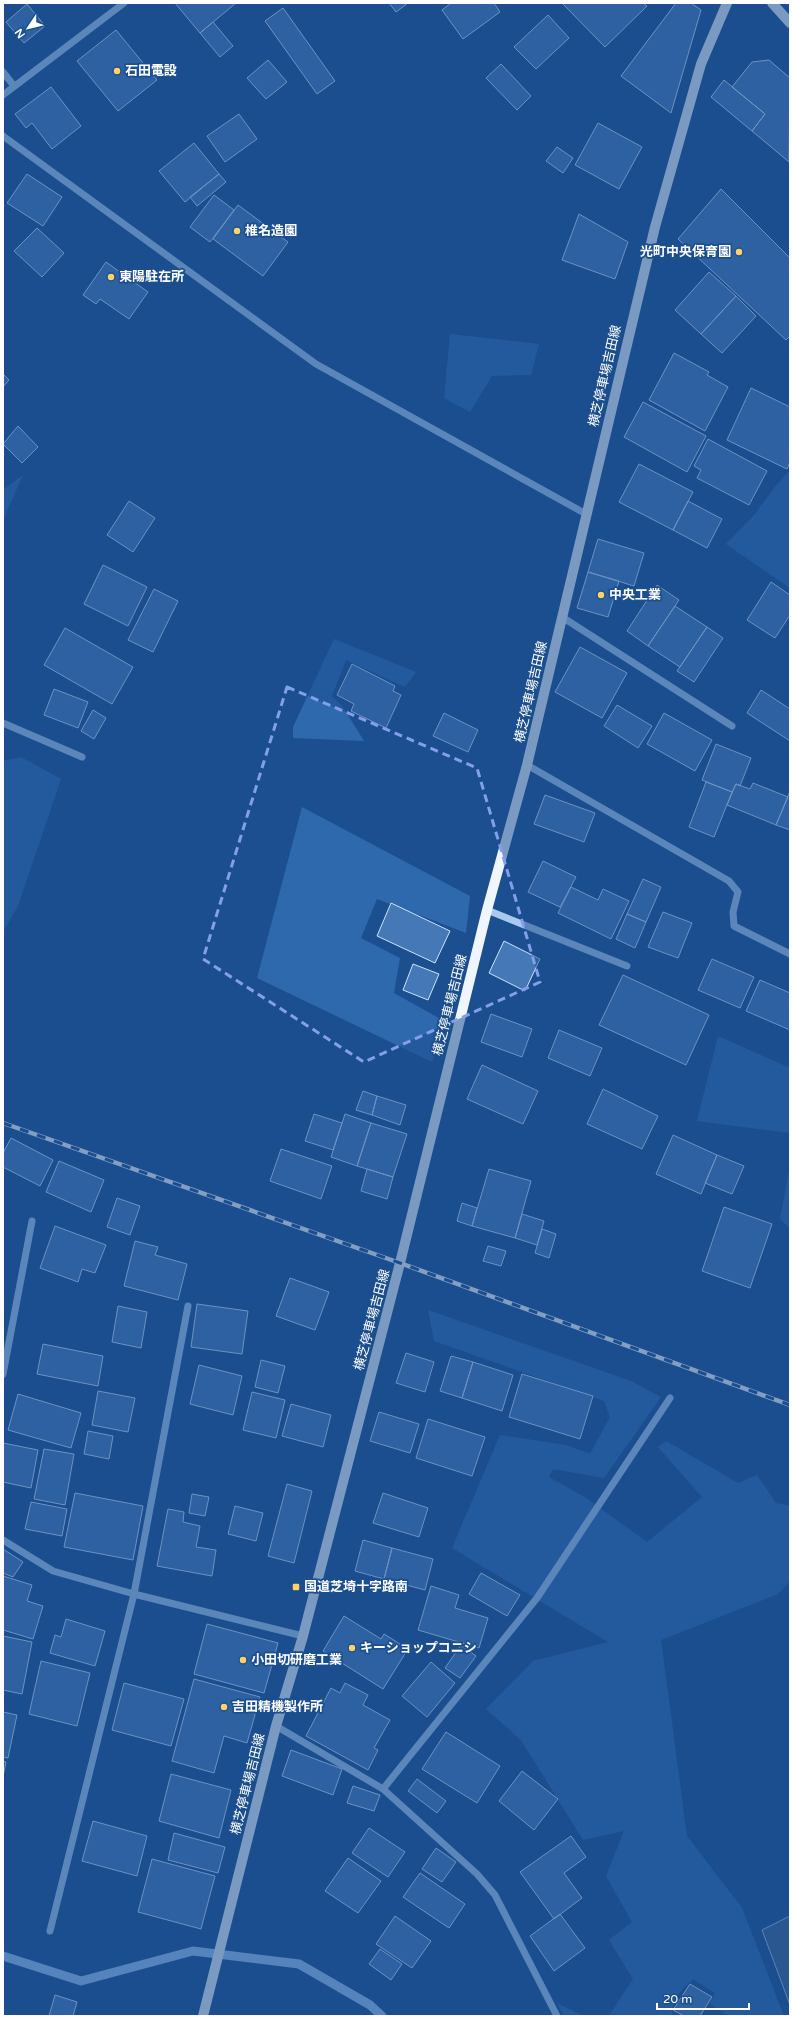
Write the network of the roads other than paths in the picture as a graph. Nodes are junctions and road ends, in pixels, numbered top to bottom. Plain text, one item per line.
1 (124, 3) edge
2 (727, 3) edge
3 (772, 3) edge
4 (790, 23) edge
5 (3, 72) edge
6 (14, 86) junction
7 (3, 95) edge
8 (3, 136) edge
9 (586, 514) junction
10 (562, 617) junction
11 (3, 723) edge
12 (732, 726) dead end
13 (82, 757) dead end
14 (527, 765) junction
15 (487, 910) junction
16 (790, 954) edge
17 (627, 966) dead end
18 (32, 1221) dead end
19 (188, 1306) dead end
20 (3, 1374) edge
21 (670, 1398) dead end
22 (3, 1540) edge
23 (134, 1594) junction
24 (303, 1636) junction
25 (276, 1726) junction
26 (383, 1789) junction
27 (50, 1930) dead end
28 (203, 2016) edge
29 (557, 2016) edge

1 - 6 street
2 - 9 main road, 横芝停車場吉田線
3 - 4 main road
5 - 6 street
6 - 7 street
8 - 9 street
9 - 10 main road, 横芝停車場吉田線
10 - 12 street
10 - 14 main road, 横芝停車場吉田線
11 - 13 street
14 - 15 main road, 横芝停車場吉田線
14 - 16 street
15 - 17 street
15 - 24 main road, 横芝停車場吉田線
18 - 20 street
19 - 23 street
21 - 26 street
22 - 23 street
23 - 24 street
23 - 27 street
24 - 25 main road, 横芝停車場吉田線
25 - 26 street
25 - 28 main road, 横芝停車場吉田線
26 - 29 street

